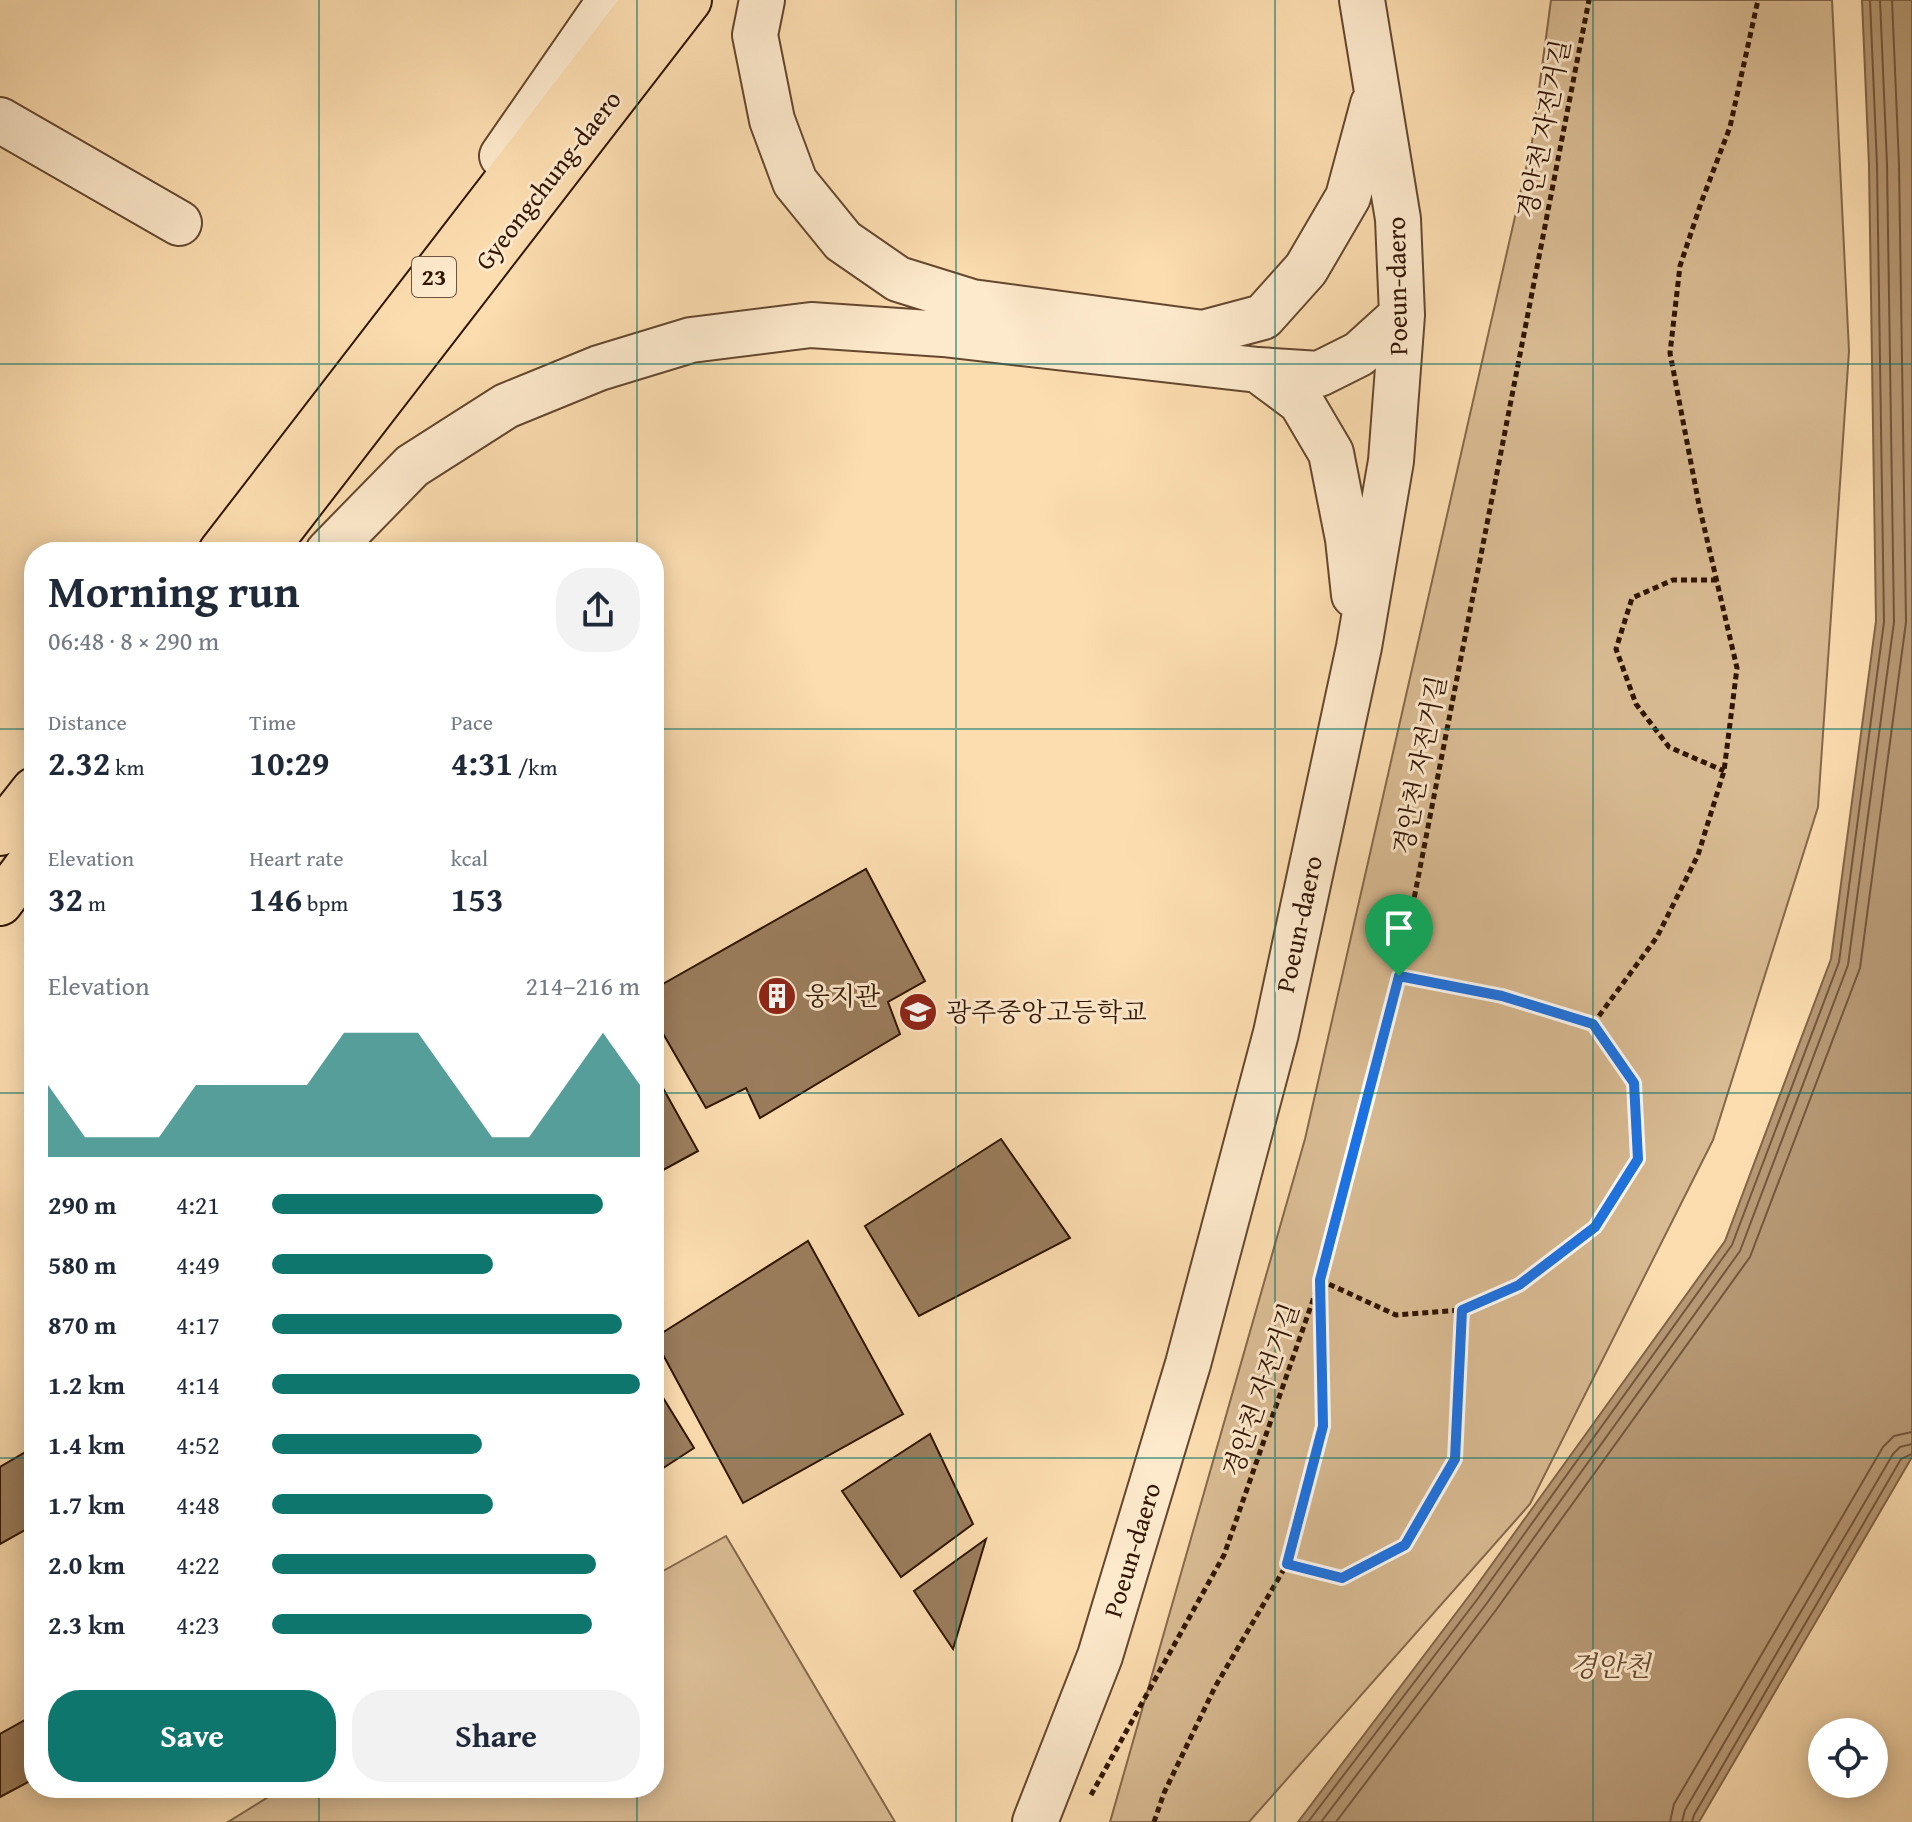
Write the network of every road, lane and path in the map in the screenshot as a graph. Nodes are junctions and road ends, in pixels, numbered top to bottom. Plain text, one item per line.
1 (610, 0) edge
2 (646, 0) edge
3 (689, 0) edge
4 (762, 0) edge
5 (1362, 0) edge
6 (1589, 0) edge
7 (1758, 0) edge
8 (1377, 91) junction
9 (0, 120) edge
10 (179, 223) dead end
11 (1402, 315) junction
12 (1258, 370) junction
13 (277, 481) junction
14 (229, 542) edge
15 (271, 542) edge
16 (338, 542) edge
17 (1717, 580) junction
18 (1359, 647) junction
19 (1724, 771) junction
20 (24, 803) edge
21 (0, 833) edge
22 (24, 871) edge
23 (24, 880) edge
24 (0, 905) edge
25 (1399, 976) junction
26 (1593, 1024) junction
27 (1320, 1280) junction
28 (1462, 1310) junction
29 (1287, 1564) junction
30 (1090, 1797) dead end
31 (1035, 1822) edge
32 (1154, 1822) edge

1 - 13 street
2 - 13 main road, Gyeongchung-daero / 23
3 - 15 main road, Gyeongchung-daero / 23
4 - 8 street
5 - 8 street, Poeun-daero
6 - 25 path, 경안천 자전거길
7 - 17 path
8 - 11 street, Poeun-daero
9 - 10 street
11 - 12 street
11 - 18 street, Poeun-daero
12 - 16 street
12 - 18 street
13 - 14 main road, Gyeongchung-daero / 23
17 - 19 path
17 - 19 path
18 - 31 street, Poeun-daero
19 - 26 path
20 - 21 main road
22 - 24 main road
23 - 24 street
25 - 26 path
25 - 27 path, 경안천 자전거길
26 - 28 path
27 - 28 path
27 - 29 path
27 - 30 path, 경안천 자전거길
28 - 29 path
29 - 32 path

